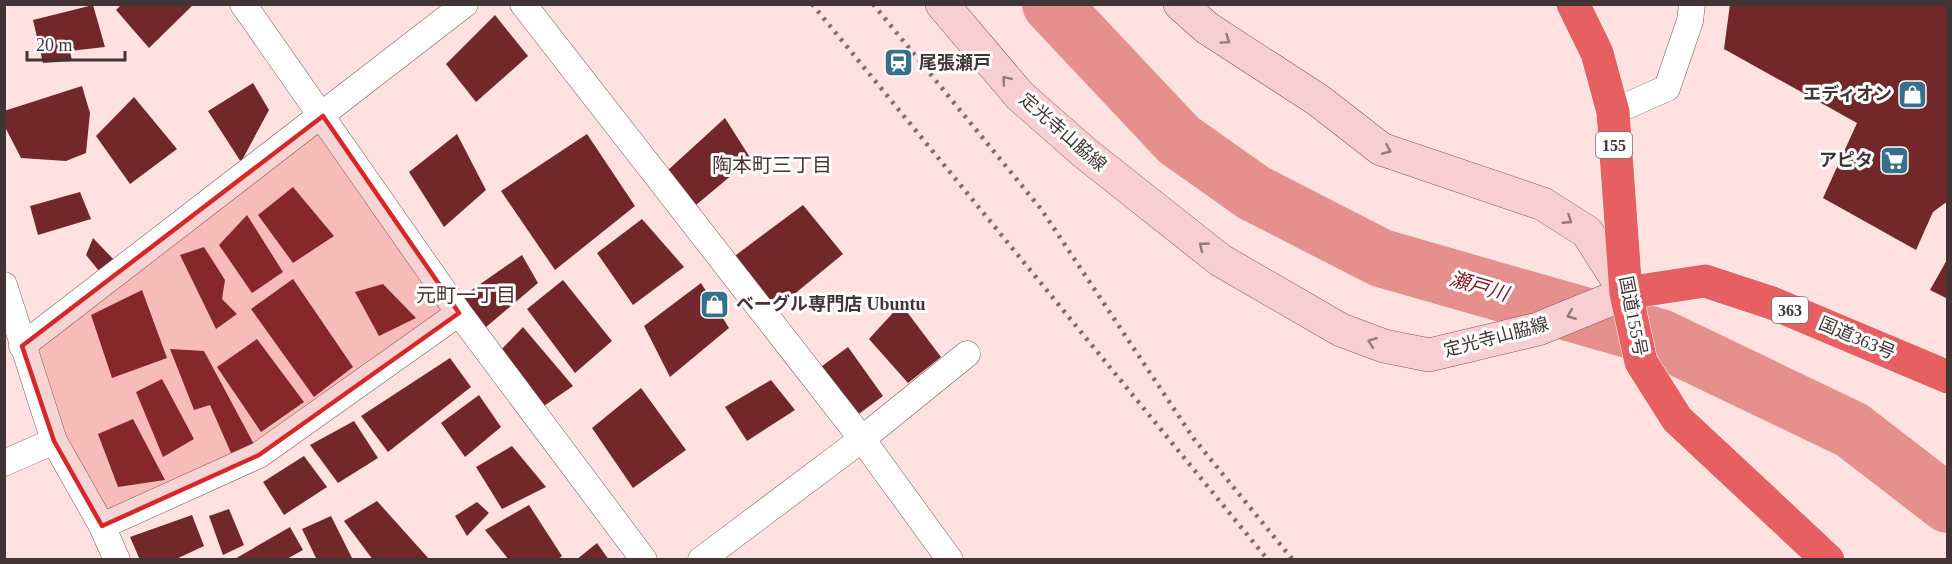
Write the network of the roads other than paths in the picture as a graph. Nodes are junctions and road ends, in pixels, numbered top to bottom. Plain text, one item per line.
1 (243, 4) edge
2 (465, 4) edge
3 (523, 4) edge
4 (942, 4) edge
5 (1180, 4) edge
6 (1573, 4) edge
7 (1692, 4) edge
8 (1613, 112) junction
9 (323, 116) junction
10 (4, 285) edge
11 (1626, 293) junction
12 (459, 313) junction
13 (22, 346) junction
14 (967, 354) dead end
15 (1947, 377) edge
16 (862, 439) junction
17 (54, 441) junction
18 (4, 463) edge
19 (102, 526) junction
20 (117, 560) edge
21 (644, 560) edge
22 (701, 560) edge
23 (950, 560) edge
24 (1828, 560) edge

1 - 9 street
2 - 9 street
3 - 16 street
11 -> 4 main road, 定光寺山脇線
5 -> 11 main road
6 - 8 highway, 国道155号 / 155
7 - 8 street
8 - 11 highway, 国道155号 / 155
9 - 12 street
9 - 13 street
10 - 13 street
11 - 15 highway, 国道363号 / 363
11 - 24 highway, 国道155号 / 155
12 - 19 street
12 - 21 street
13 - 17 street
14 - 16 street
16 - 22 street
16 - 23 street
17 - 18 street
17 - 19 street
19 - 20 street

